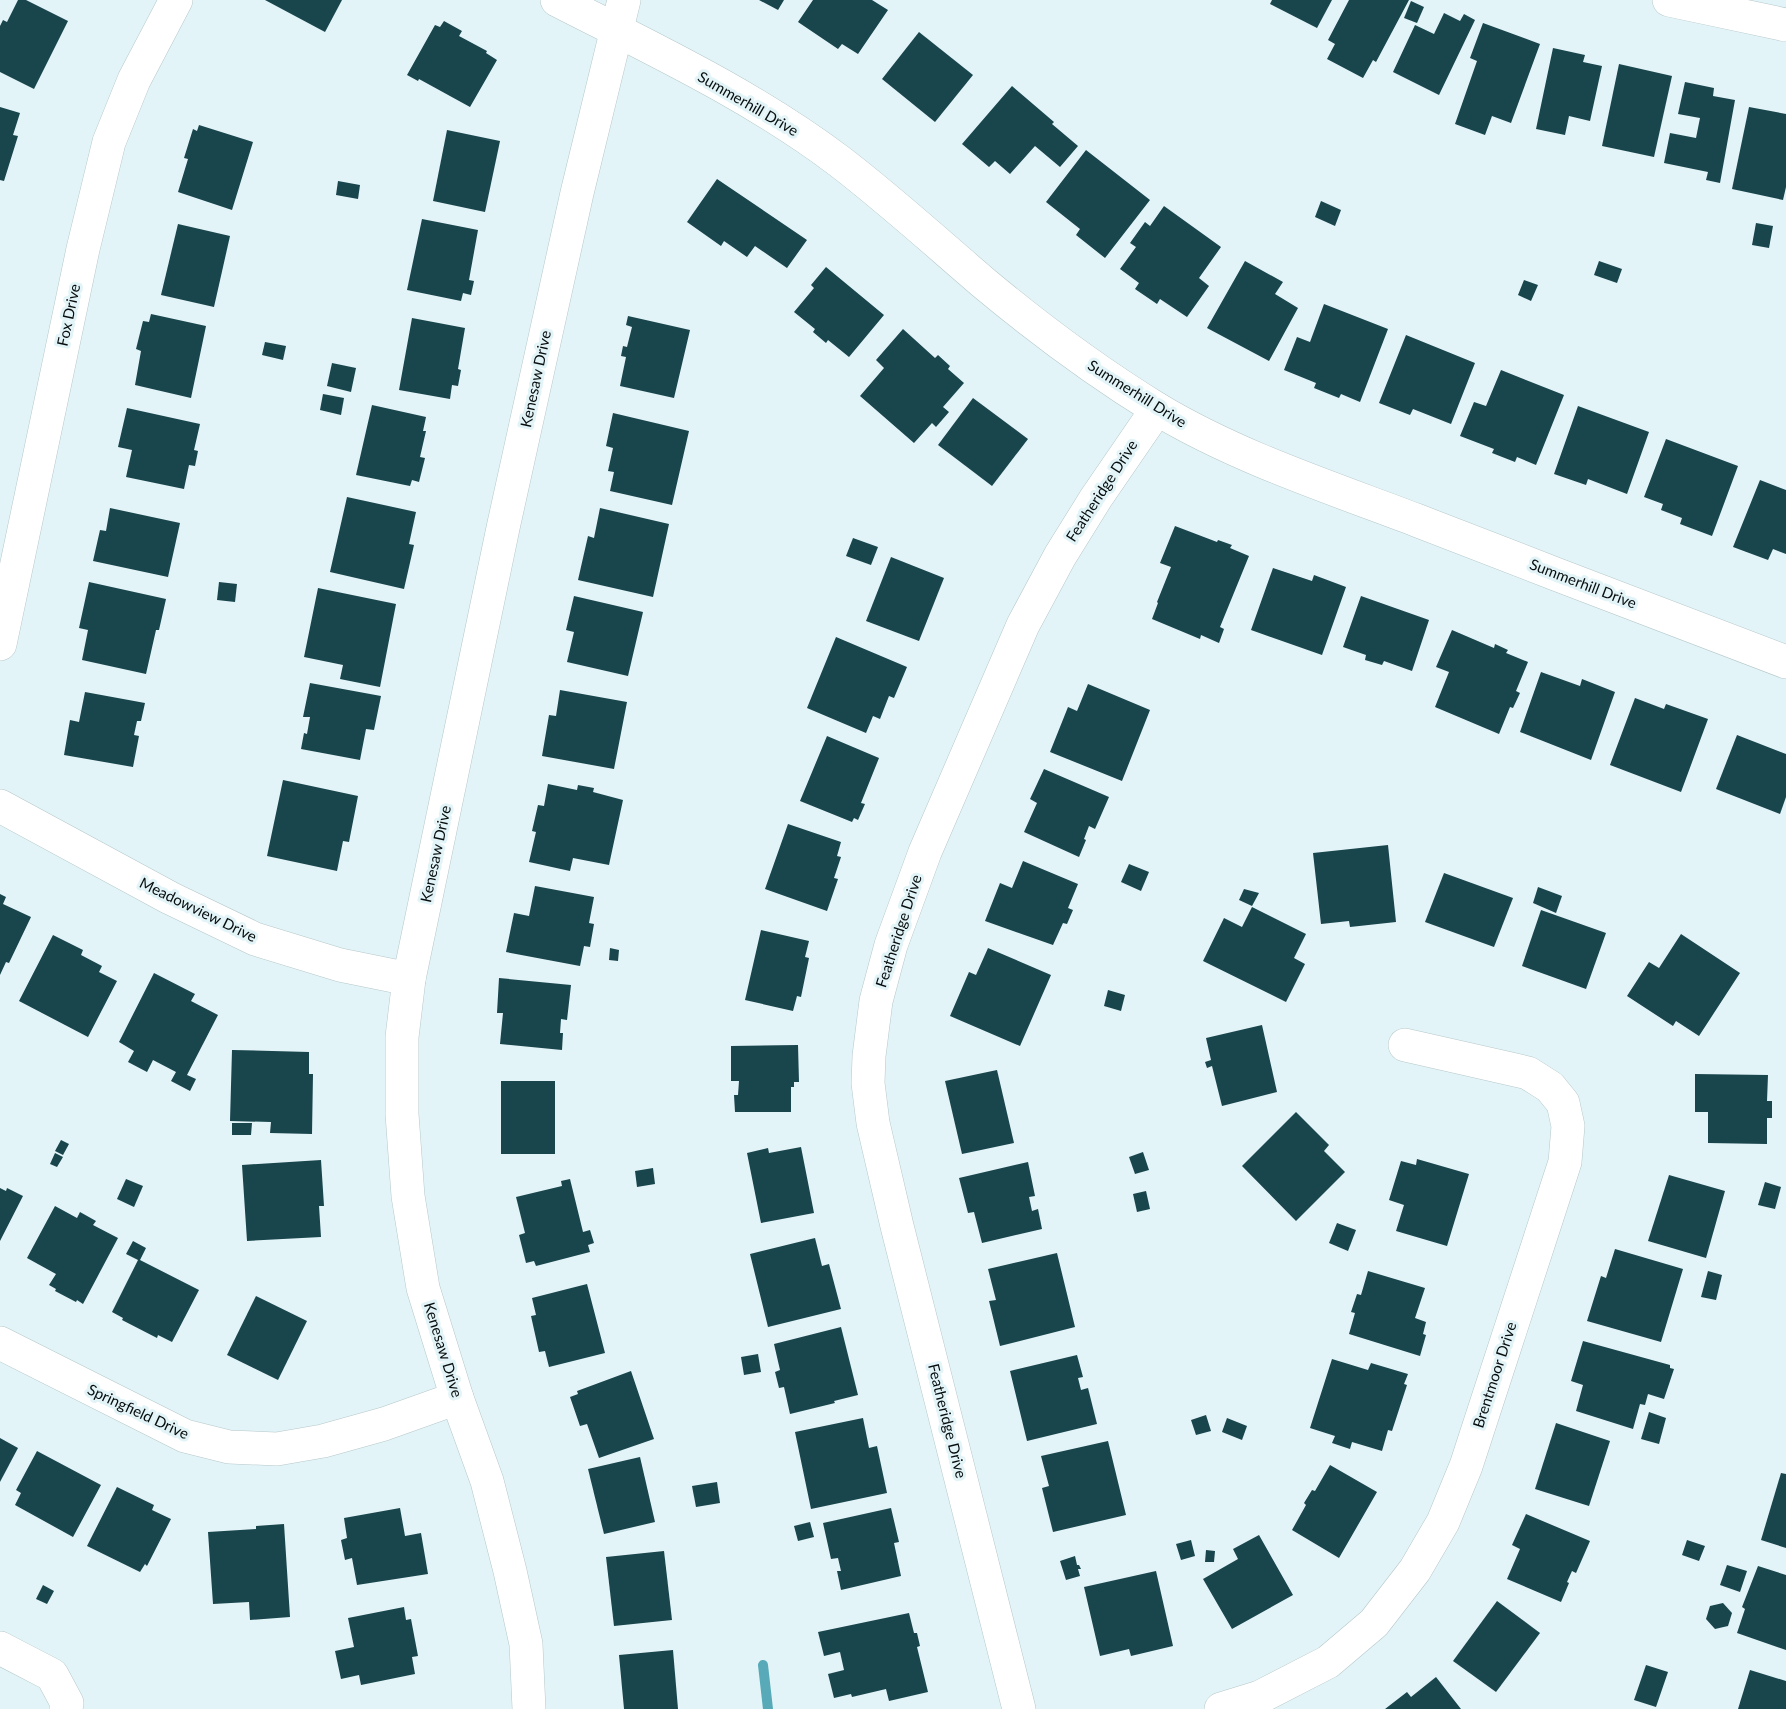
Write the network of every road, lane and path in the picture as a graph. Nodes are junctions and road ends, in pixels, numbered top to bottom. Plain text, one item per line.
1 (177, 0) edge
2 (557, 0) edge
3 (1669, 0) edge
4 (620, 15) edge
5 (1786, 25) edge
6 (1157, 409) junction
7 (0, 644) edge
8 (1786, 662) edge
9 (0, 806) edge
10 (410, 979) junction
11 (1405, 1045) dead end
12 (0, 1343) edge
13 (457, 1398) junction
14 (0, 1648) edge
15 (72, 1707) edge
16 (529, 1709) edge
17 (1019, 1709) edge
18 (1221, 1709) edge

1 - 7 street, Fox Drive
2 - 4 street, Summerhill Drive
3 - 5 street
4 - 6 street, Summerhill Drive
4 - 10 street, Kenesaw Drive
6 - 8 street, Summerhill Drive
6 - 17 street, Featheridge Drive
9 - 10 street, Meadowview Drive
10 - 13 street, Kenesaw Drive
11 - 18 street, Brentmoor Drive
12 - 13 street, Springfield Drive
13 - 16 street, Kenesaw Drive
14 - 15 street

